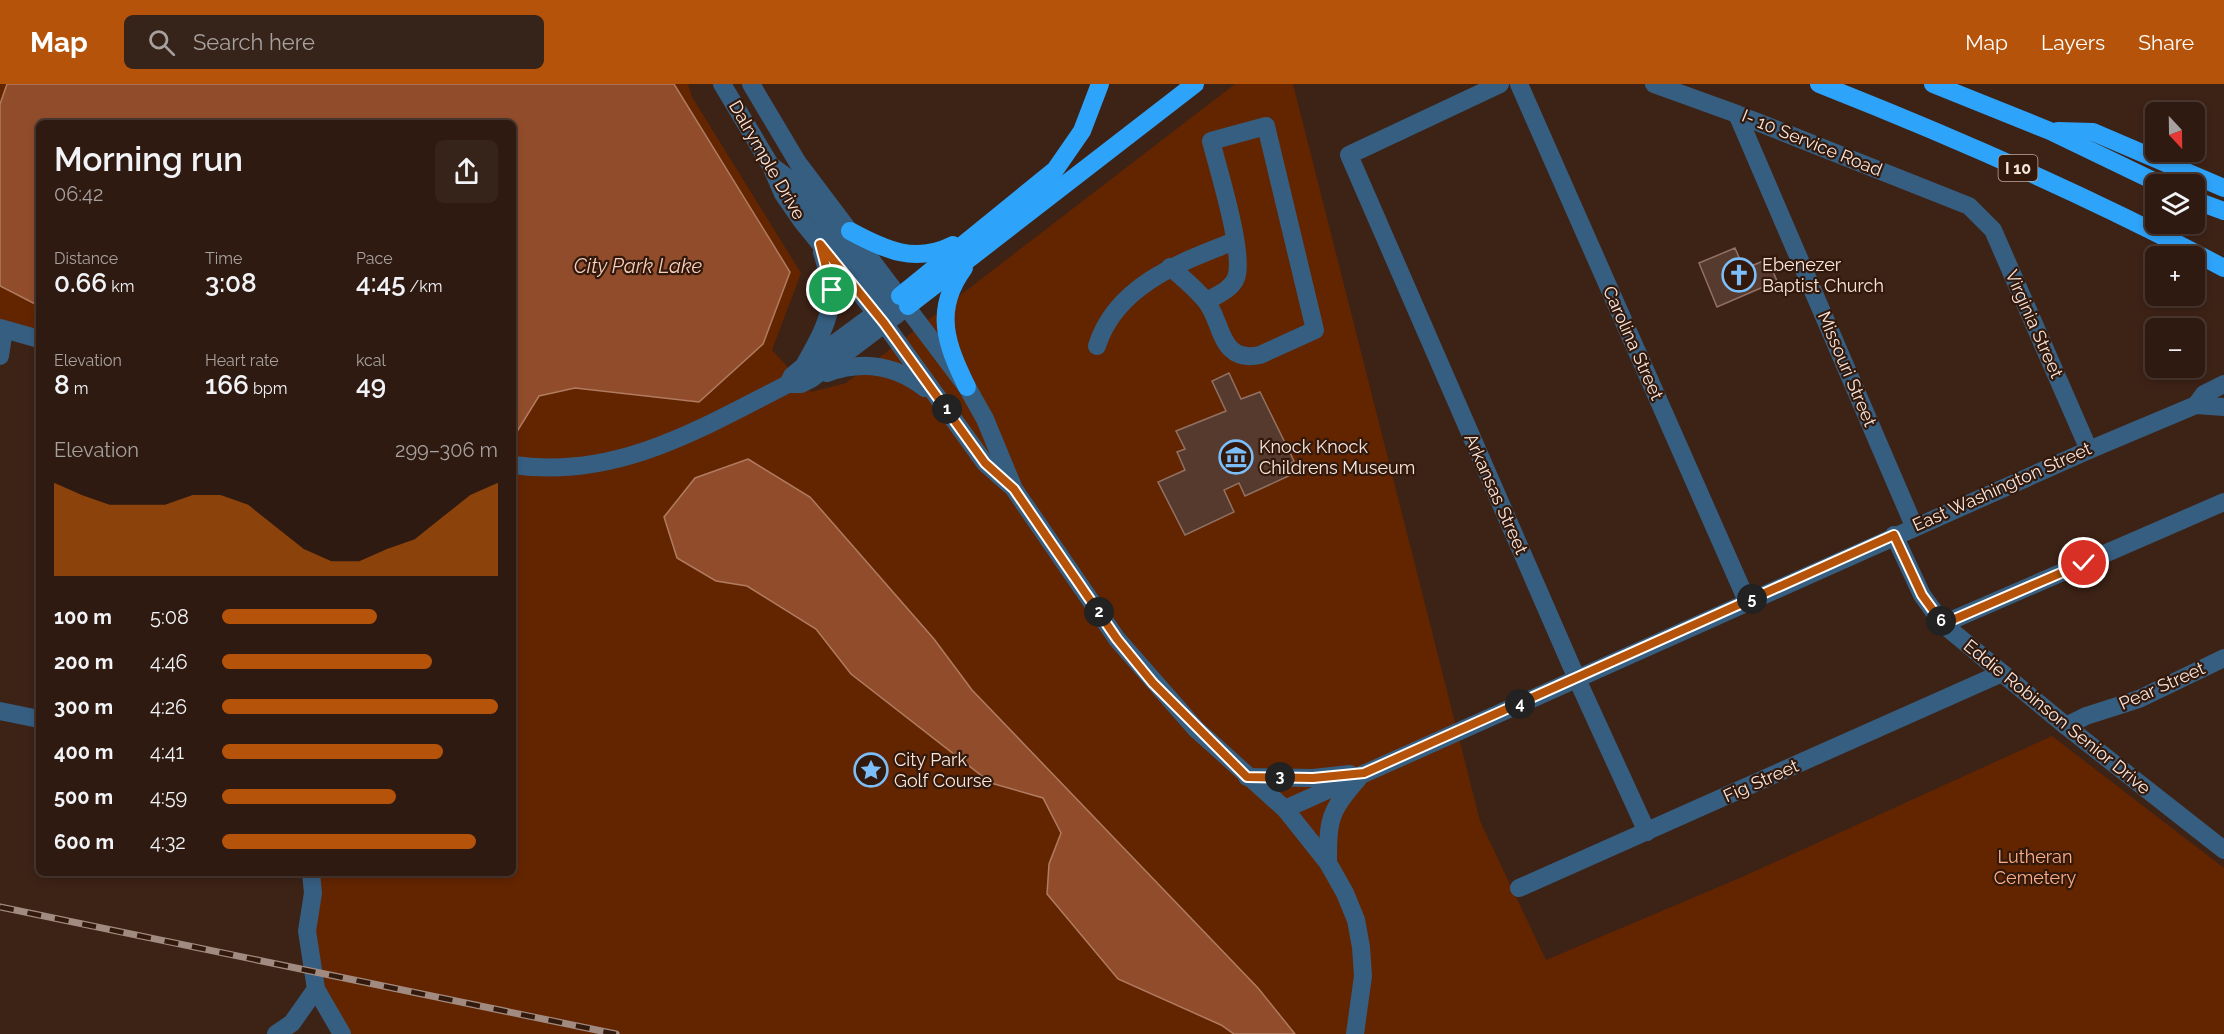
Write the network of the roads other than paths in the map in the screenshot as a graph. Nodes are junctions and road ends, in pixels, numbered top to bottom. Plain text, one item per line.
1 (722, 84) edge
2 (751, 84) edge
3 (1100, 84) edge
4 (1194, 84) edge
5 (1500, 84) edge
6 (1519, 84) edge
7 (1654, 84) edge
8 (1818, 84) edge
9 (1933, 84) edge
10 (1737, 114) junction
11 (2050, 131) junction
12 (771, 166) junction
13 (2145, 177) edge
14 (2224, 188) edge
15 (2205, 204) edge
16 (1970, 206) joint
17 (2224, 211) edge
18 (850, 231) junction
19 (976, 234) junction
20 (1235, 241) junction
21 (820, 244) junction
22 (975, 253) junction
23 (2219, 265) edge
24 (1170, 267) junction
25 (1207, 301) junction
26 (892, 310) junction
27 (2, 329) edge
28 (36, 338) edge
29 (1097, 346) dead end
30 (0, 356) edge
31 (807, 372) junction
32 (2224, 384) edge
33 (967, 387) junction
34 (939, 398) junction
35 (2196, 405) junction
36 (2224, 406) edge
37 (2089, 450) junction
38 (516, 465) edge
39 (1014, 489) junction
40 (2224, 501) edge
41 (1914, 526) junction
42 (1894, 535) junction
43 (1747, 601) junction
44 (1943, 624) junction
45 (2224, 658) edge
46 (2002, 673) junction
47 (1577, 679) junction
48 (0, 711) edge
49 (36, 718) edge
50 (2066, 726) junction
51 (1364, 773) junction
52 (1247, 777) junction
53 (1285, 809) junction
54 (1647, 832) junction
55 (2224, 850) edge
56 (1328, 862) junction
57 (311, 876) edge
58 (1519, 888) dead end
59 (315, 989) junction
60 (276, 1034) edge
61 (342, 1034) edge
62 (1355, 1034) edge

1 - 12 street, Dalrymple Drive
2 - 18 street, Dalrymple Drive
3 - 19 highway
4 - 22 highway
5 - 47 street, Arkansas Street
6 - 43 street, Carolina Street
7 - 10 street, I- 10 Service Road
8 - 23 highway, I 10
9 - 11 highway, I 10
10 - 16 street, I- 10 Service Road
10 - 41 street, Missouri Street
11 - 13 highway, I 10
11 - 14 highway
12 - 21 street, Dalrymple Drive
12 - 26 street
15 - 17 highway
16 - 37 street, Virginia Street
18 - 19 highway
18 - 26 street, Dalrymple Drive
19 - 26 highway
20 - 24 street
20 - 25 street
20 - 25 street
21 - 26 street, Dalrymple Drive
21 - 31 street
22 - 26 highway
22 - 33 highway
24 - 25 street
24 - 29 street
26 - 31 street
26 - 33 street, Dalrymple Drive
26 - 34 street, Dalrymple Drive
27 - 28 street
27 - 30 street
31 - 34 street
31 - 38 street
32 - 35 street
33 - 39 street, Dalrymple Drive
34 - 39 street, Dalrymple Drive
35 - 36 street
35 - 37 street, East Washington Street
37 - 41 street, East Washington Street
39 - 52 street, Dalrymple Drive
40 - 44 street
41 - 42 street, East Washington Street
42 - 43 street, East Washington Street
42 - 44 street, Eddie Robinson Senior Drive
43 - 47 street, East Washington Street
44 - 46 street, Eddie Robinson Senior Drive
45 - 50 street, Pear Street
46 - 50 street, Eddie Robinson Senior Drive
46 - 54 street, Fig Street
47 - 51 street, East Washington Street
47 - 54 street, Arkansas Street
48 - 49 street
50 - 55 street, Eddie Robinson Senior Drive
51 - 52 street
51 - 53 street, East Washington Street
51 - 56 street
52 - 53 street, Dalrymple Drive
53 - 56 street, Dalrymple Drive
54 - 58 street, Fig Street
56 - 62 street, Dalrymple Drive
57 - 59 street
59 - 60 street
59 - 61 street

